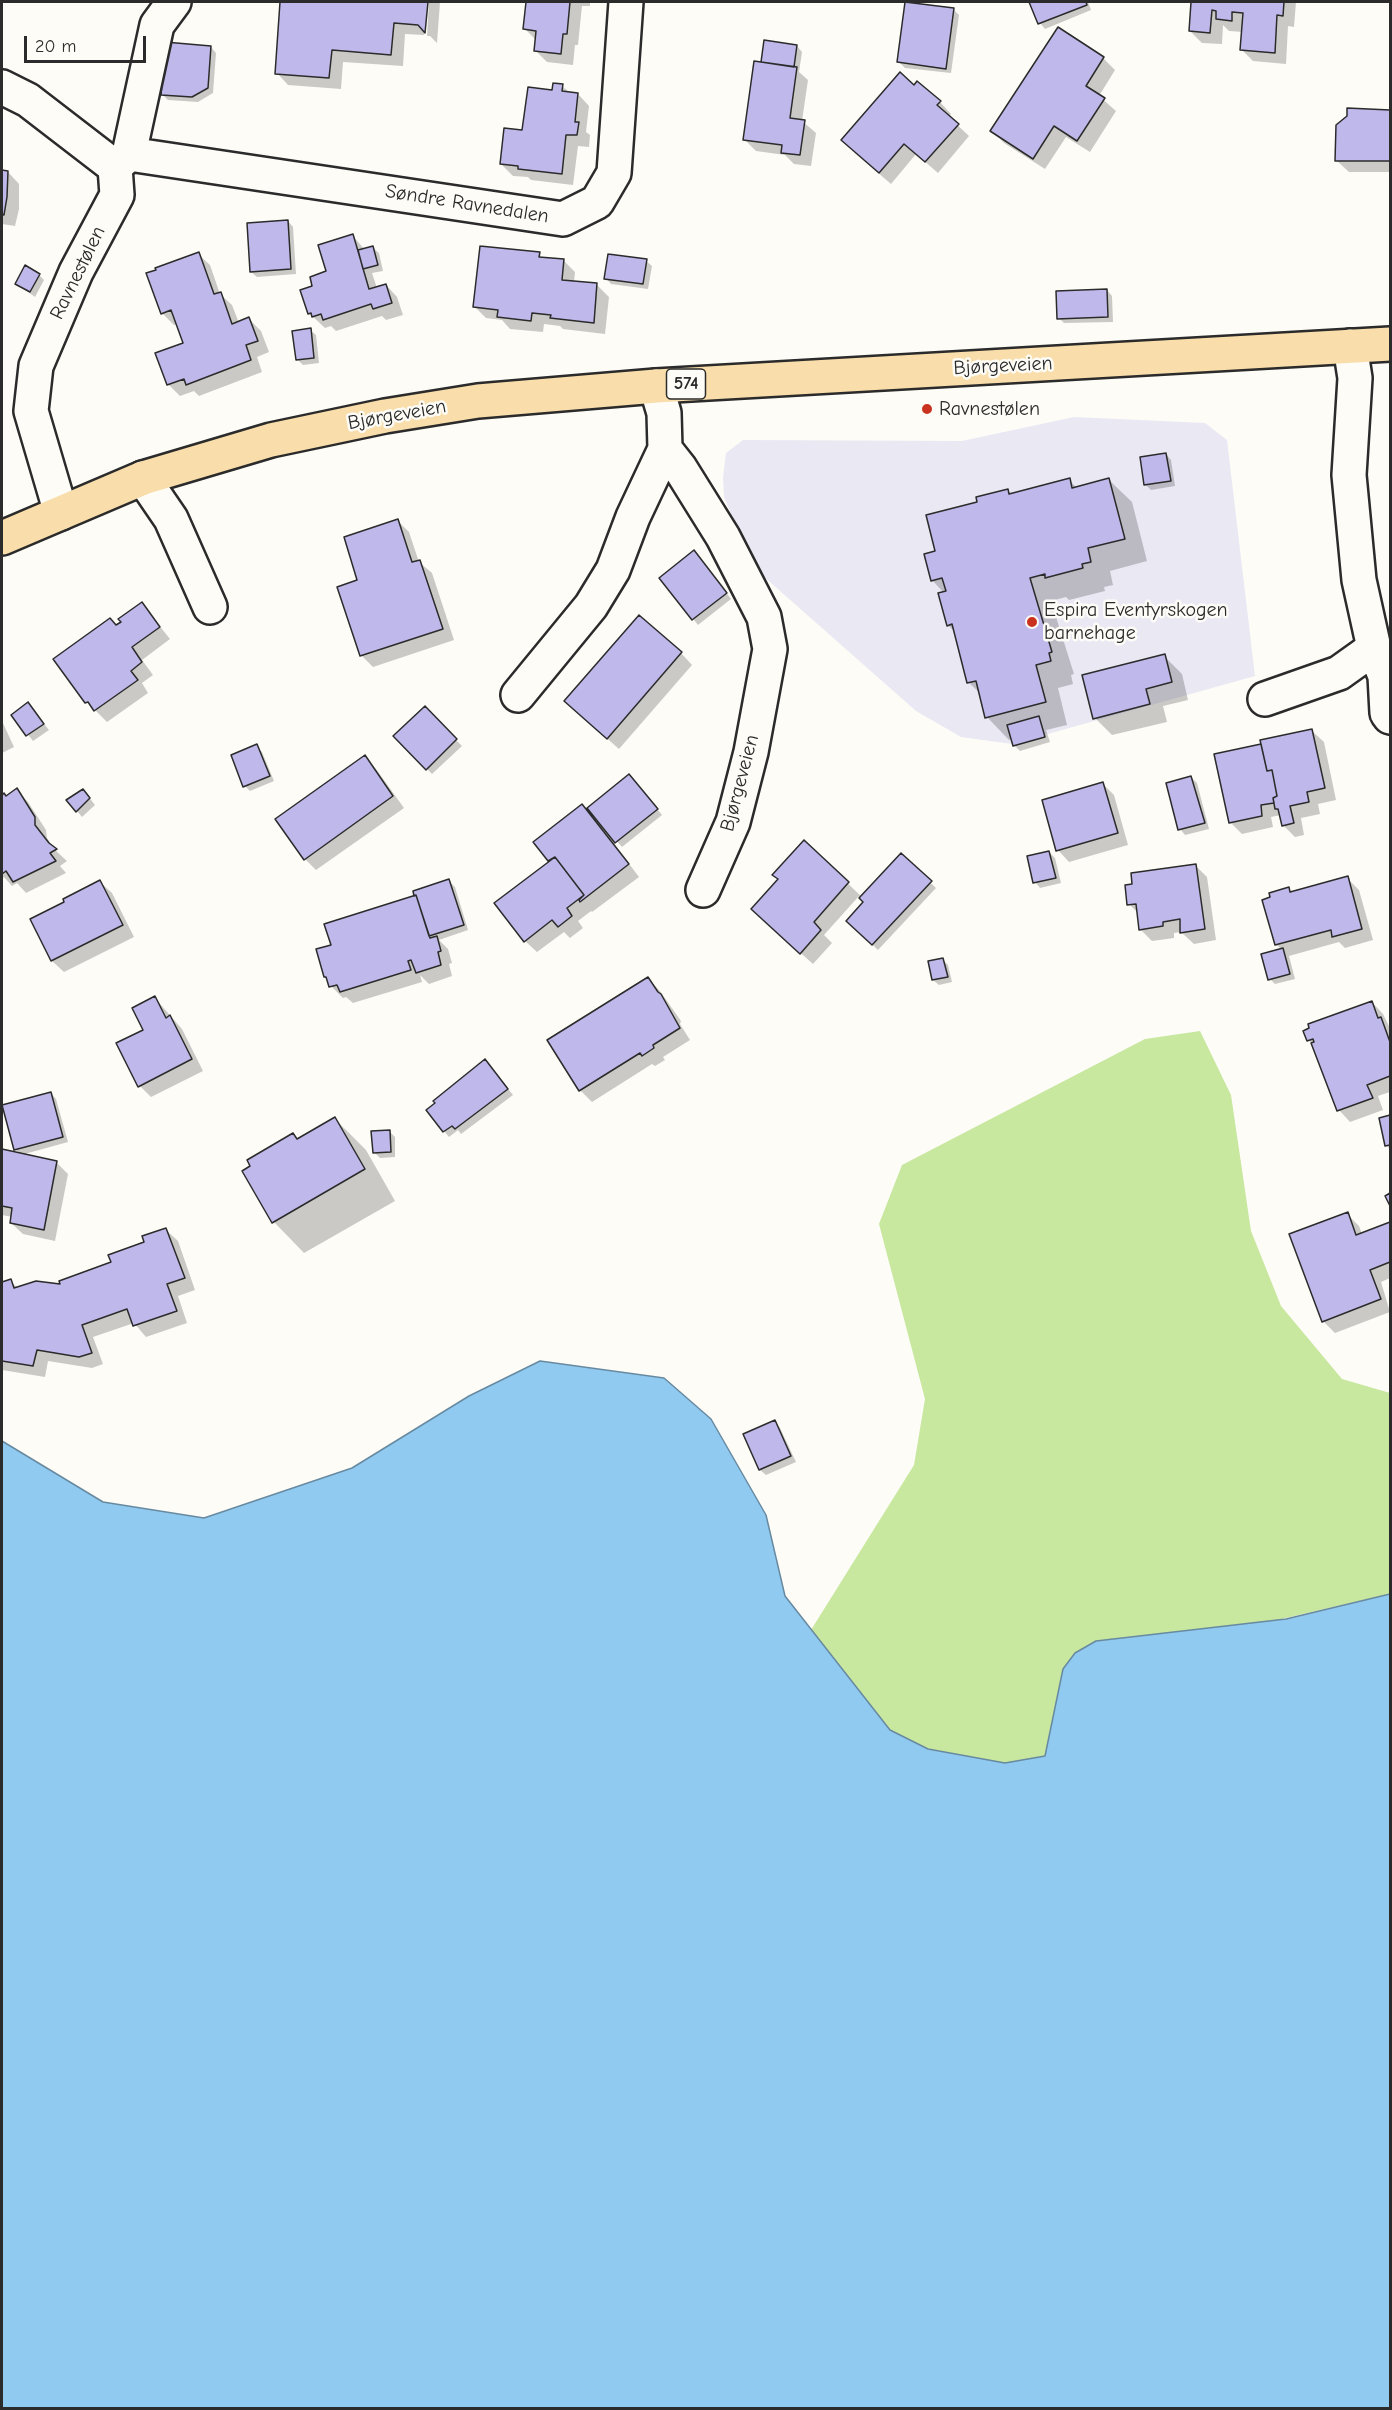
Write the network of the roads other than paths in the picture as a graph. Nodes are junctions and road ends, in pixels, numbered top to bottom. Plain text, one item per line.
1 (174, 2) edge
2 (626, 2) edge
3 (2, 87) edge
4 (122, 160) junction
5 (1390, 344) edge
6 (1350, 346) junction
7 (656, 386) junction
8 (665, 449) junction
9 (143, 478) junction
10 (62, 513) junction
11 (2, 538) edge
12 (210, 607) dead end
13 (1374, 648) junction
14 (518, 695) dead end
15 (1265, 699) dead end
16 (1389, 715) edge
17 (703, 890) dead end

1 - 4 street
2 - 4 street, Søndre Ravnedalen
3 - 4 street
4 - 10 street, Ravnestølen
5 - 6 main road, Bjørgeveien / 574
6 - 7 main road, Bjørgeveien / 574
6 - 13 street
7 - 8 street
7 - 9 main road, Bjørgeveien / 574
8 - 14 street
8 - 17 street, Bjørgeveien
9 - 10 main road, Bjørgeveien / 574
9 - 12 street
10 - 11 main road, Bjørgeveien / 574
13 - 15 street
13 - 16 street

